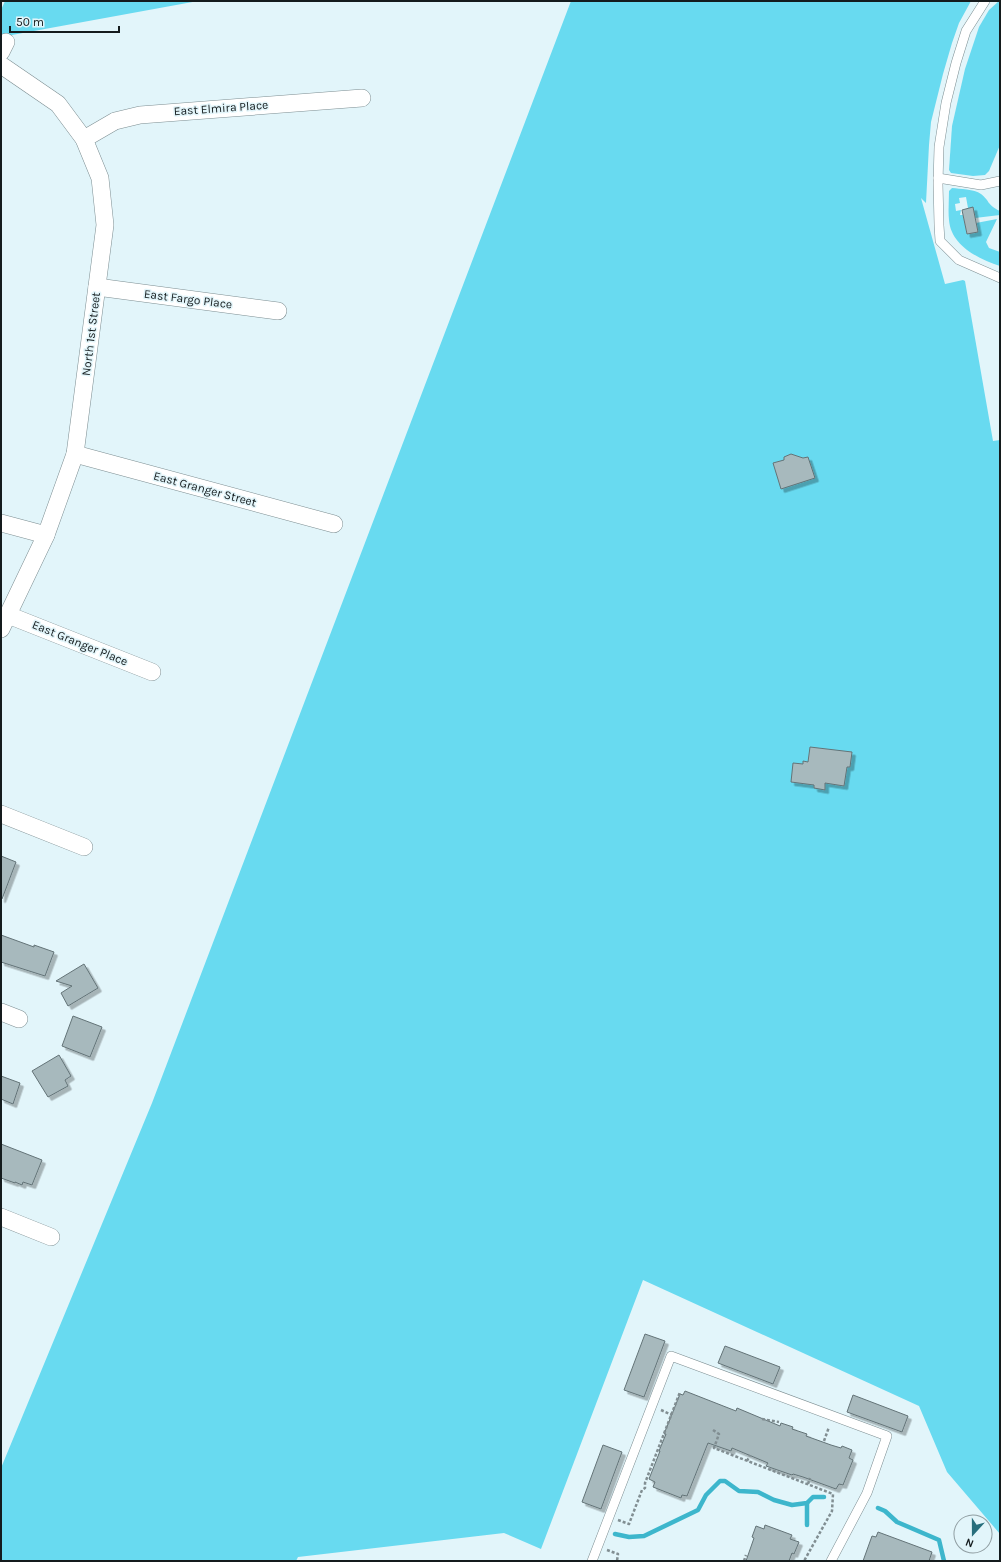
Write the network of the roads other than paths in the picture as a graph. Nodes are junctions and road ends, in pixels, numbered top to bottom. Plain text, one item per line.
1 (985, 1) edge
2 (1, 65) edge
3 (362, 98) dead end
4 (84, 139) junction
5 (938, 178) junction
6 (1000, 182) edge
7 (1000, 278) edge
8 (97, 287) junction
9 (278, 311) dead end
10 (75, 454) junction
11 (1, 523) edge
12 (334, 524) dead end
13 (46, 535) junction
14 (5, 622) edge
15 (152, 672) dead end
16 (1, 814) edge
17 (84, 847) dead end
18 (1, 1012) edge
19 (19, 1019) dead end
20 (1, 1217) edge
21 (51, 1237) dead end
22 (592, 1561) edge
23 (831, 1561) edge

1 - 5 lane
2 - 4 street, North 1st Street
3 - 4 street, East Elmira Place
4 - 8 street, North 1st Street
5 - 6 lane
5 - 7 lane
8 - 9 street, East Fargo Place
8 - 10 street, North 1st Street
10 - 12 street, East Granger Street
10 - 13 street, North 1st Street
11 - 13 street
13 - 14 street, North 1st Street
14 - 15 street, East Granger Place
16 - 17 street
18 - 19 street
20 - 21 street
22 - 23 lane

